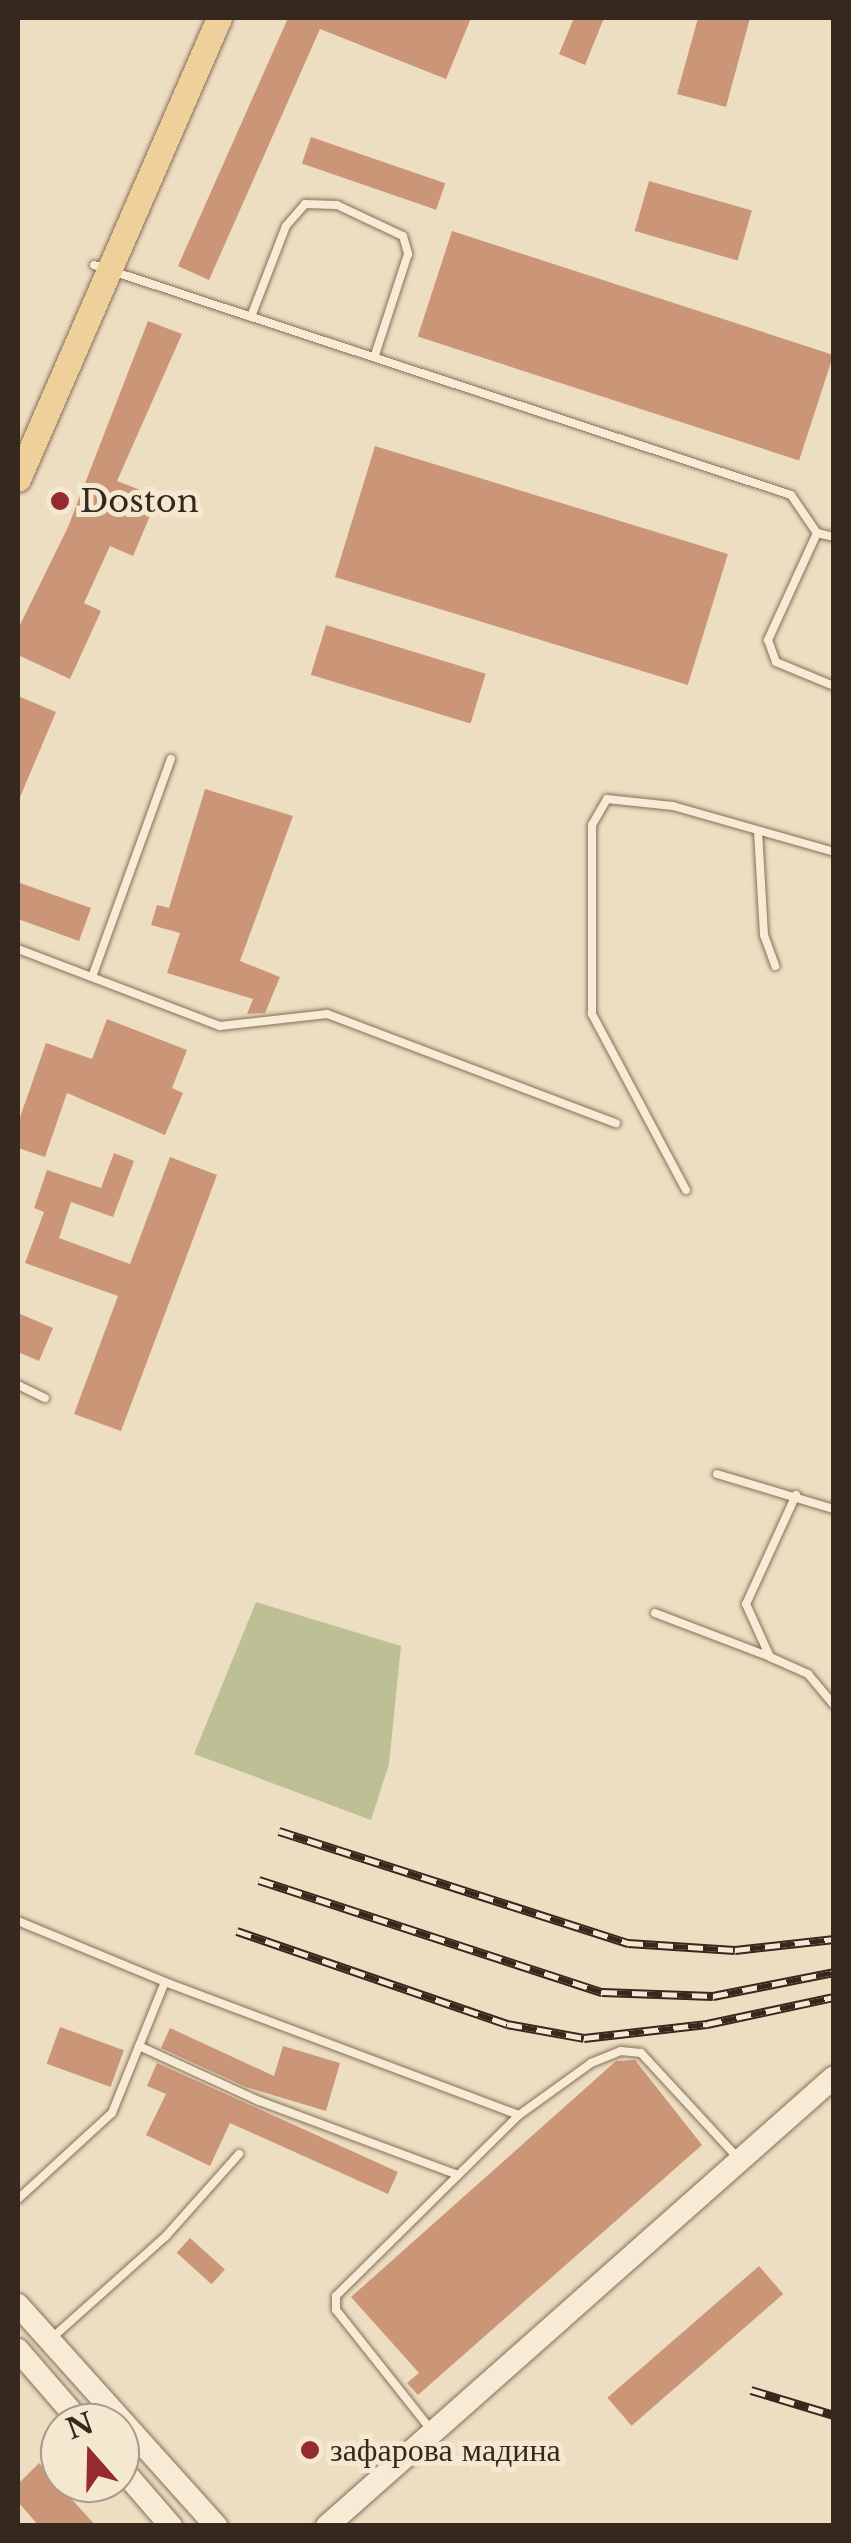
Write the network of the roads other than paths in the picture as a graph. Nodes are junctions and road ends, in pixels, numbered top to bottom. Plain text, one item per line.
1 (202, 18) edge
2 (219, 18) edge
3 (102, 268) junction
4 (252, 314) junction
5 (375, 355) junction
6 (18, 440) edge
7 (18, 479) edge
8 (817, 533) junction
9 (834, 537) edge
10 (834, 686) edge
11 (171, 759) dead end
12 (758, 831) junction
13 (834, 852) edge
14 (18, 949) edge
15 (775, 966) dead end
16 (92, 977) junction
17 (616, 1123) dead end
18 (686, 1190) dead end
19 (18, 1385) edge
20 (46, 1398) dead end
21 (717, 1474) dead end
22 (796, 1495) junction
23 (834, 1509) edge
24 (654, 1613) dead end
25 (770, 1657) junction
26 (834, 1705) edge
27 (18, 1921) edge
28 (164, 1982) junction
29 (139, 2046) junction
30 (834, 2076) edge
31 (519, 2115) junction
32 (239, 2154) dead end
33 (740, 2160) junction
34 (458, 2175) junction
35 (18, 2199) edge
36 (18, 2305) edge
37 (50, 2340) junction
38 (18, 2350) edge
39 (64, 2403) edge
40 (432, 2432) junction
41 (140, 2490) edge
42 (171, 2526) edge
43 (216, 2526) edge
44 (327, 2526) edge

1 - 3 main road
2 - 3 main road
3 - 4 lane
3 - 6 main road
3 - 7 main road
4 - 5 lane
4 - 5 lane
5 - 8 lane
8 - 9 lane
8 - 10 lane
11 - 16 lane
12 - 13 lane
12 - 15 lane
12 - 18 lane
14 - 16 lane
16 - 17 lane
19 - 20 lane
21 - 22 lane
22 - 23 lane
22 - 25 lane
24 - 25 lane
25 - 26 lane
27 - 28 lane
28 - 29 lane
28 - 31 lane
29 - 34 lane
29 - 35 lane
30 - 33 street
31 - 33 lane
31 - 34 lane
32 - 37 lane
33 - 40 street
34 - 40 lane
36 - 37 street
37 - 43 street
38 - 39 street
40 - 44 street
41 - 42 street

